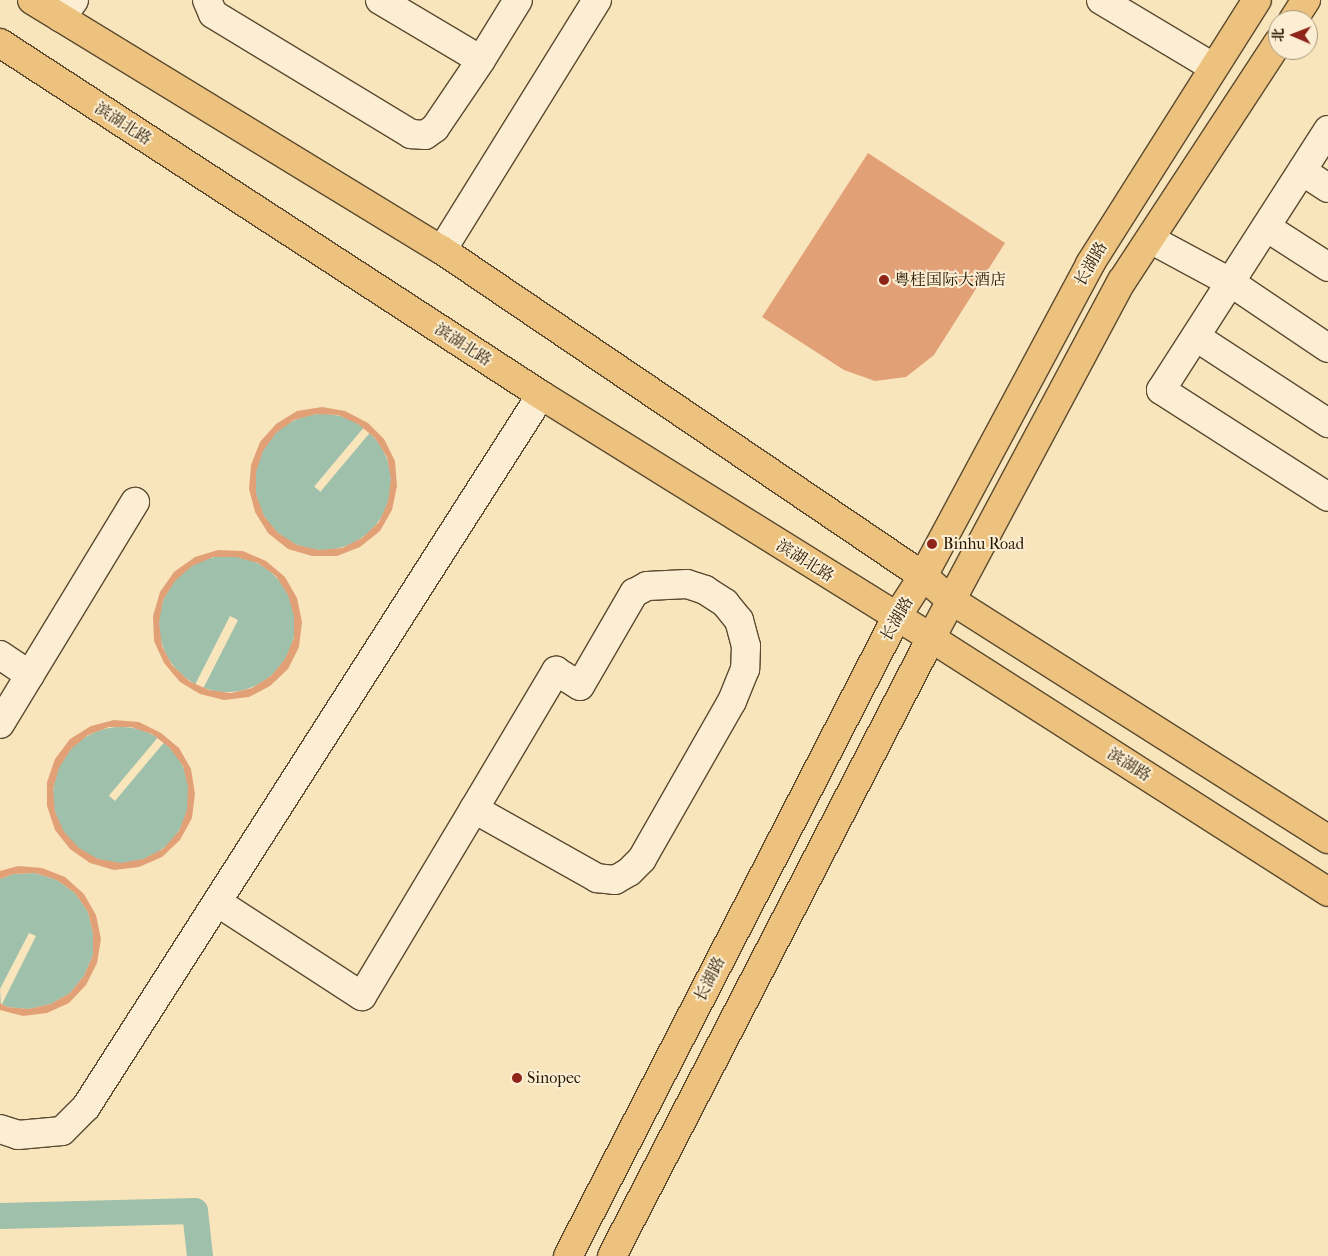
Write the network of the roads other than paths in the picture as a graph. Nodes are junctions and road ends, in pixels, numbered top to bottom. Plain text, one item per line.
1 (32, 0) edge
2 (207, 0) edge
3 (380, 0) edge
4 (518, 0) edge
5 (597, 0) edge
6 (1101, 0) edge
7 (1257, 0) edge
8 (68, 9) edge
9 (0, 44) edge
10 (1268, 58) edge
11 (481, 60) junction
12 (1213, 67) junction
13 (1328, 130) edge
14 (1302, 171) junction
15 (1328, 188) edge
16 (1266, 227) junction
17 (1150, 239) junction
18 (442, 250) junction
19 (1328, 267) edge
20 (1230, 282) junction
21 (1196, 337) junction
22 (1328, 348) edge
23 (541, 395) junction
24 (1328, 423) edge
25 (1328, 497) edge
26 (135, 502) dead end
27 (923, 576) junction
28 (951, 600) junction
29 (896, 618) junction
30 (931, 638) junction
31 (0, 655) edge
32 (30, 675) junction
33 (0, 724) edge
34 (474, 808) junction
35 (1328, 839) edge
36 (1328, 892) edge
37 (217, 902) junction
38 (0, 1129) edge
39 (568, 1256) edge
40 (612, 1256) edge

1 - 8 main road
2 - 11 street
3 - 11 street
4 - 11 street
5 - 18 street
6 - 12 street
7 - 12 main road, 长湖路
8 - 18 main road
9 - 23 main road, 滨湖北路
10 - 17 main road
12 - 27 main road, 长湖路
13 - 14 street
14 - 15 street
14 - 16 street
16 - 19 street
16 - 20 street
17 - 20 street
17 - 28 main road
18 - 27 main road
20 - 21 street
20 - 22 street
21 - 24 street
21 - 25 street
23 - 29 main road, 滨湖北路
23 - 37 street
26 - 32 street
27 - 28 main road
27 - 29 main road, 长湖路
28 - 30 main road
28 - 35 main road
29 - 30 main road, 滨湖北路
29 - 39 main road, 长湖路
30 - 36 main road, 滨湖路
30 - 40 main road
31 - 32 street
32 - 33 street
34 - 34 street
34 - 37 street
37 - 38 street

